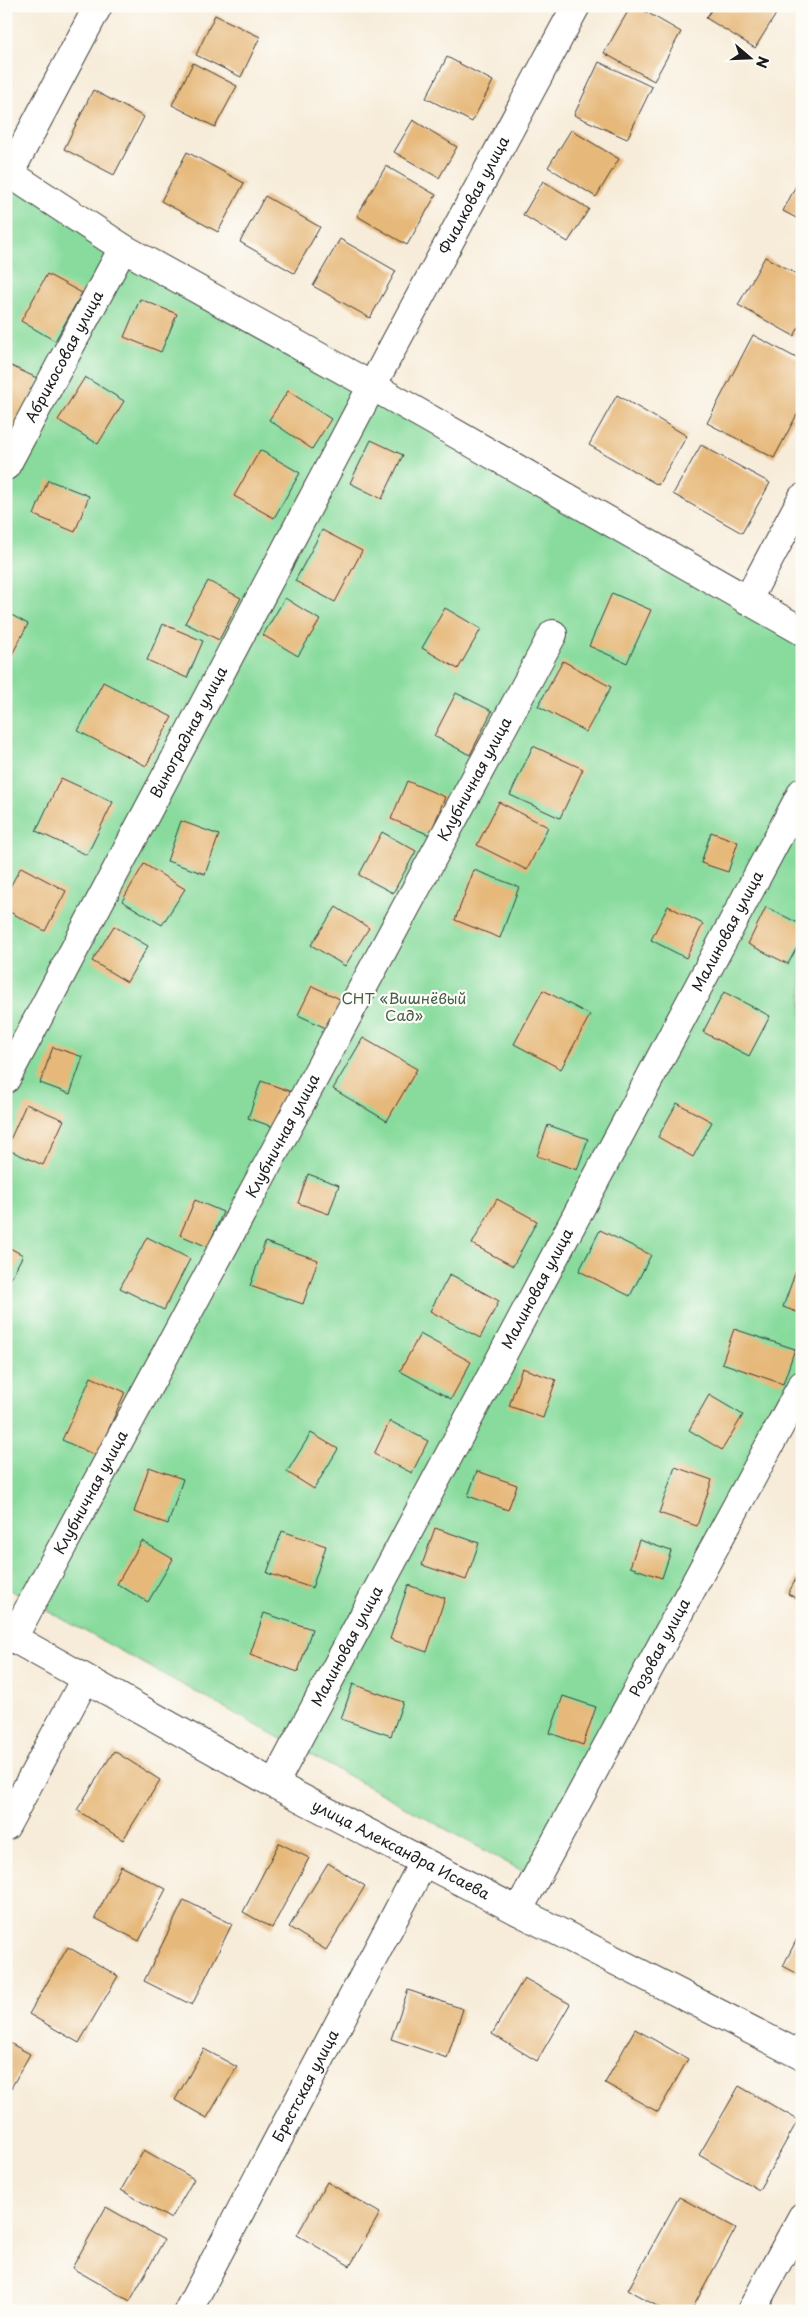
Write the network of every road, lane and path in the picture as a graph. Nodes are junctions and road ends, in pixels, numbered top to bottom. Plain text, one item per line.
1 (98, 6) edge
2 (576, 6) edge
3 (8, 172) edge
4 (123, 248) junction
5 (372, 386) junction
6 (6, 466) edge
7 (802, 498) edge
8 (747, 601) junction
9 (802, 631) edge
10 (553, 634) dead end
11 (802, 792) edge
12 (6, 1079) edge
13 (802, 1385) edge
14 (10, 1636) edge
15 (85, 1679) junction
16 (274, 1784) junction
17 (6, 1826) edge
18 (423, 1863) junction
19 (518, 1912) junction
20 (802, 2056) edge
21 (802, 2217) edge
22 (188, 2311) edge
23 (751, 2311) edge

1 - 3 street
2 - 5 street, Фиалковая улица
3 - 4 street
4 - 5 street
4 - 6 street, Абрикосовая улица
5 - 8 street
5 - 12 street, Виноградная улица
7 - 8 street
8 - 9 street
10 - 14 street, Клубничная улица
11 - 16 street, Малиновая улица
13 - 19 street, Розовая улица
14 - 15 street, улица Александра Исаева
15 - 16 street, улица Александра Исаева
15 - 17 street
16 - 18 street, улица Александра Исаева
18 - 19 street, улица Александра Исаева
18 - 22 street, Брестская улица
19 - 20 street, улица Александра Исаева
21 - 23 street

